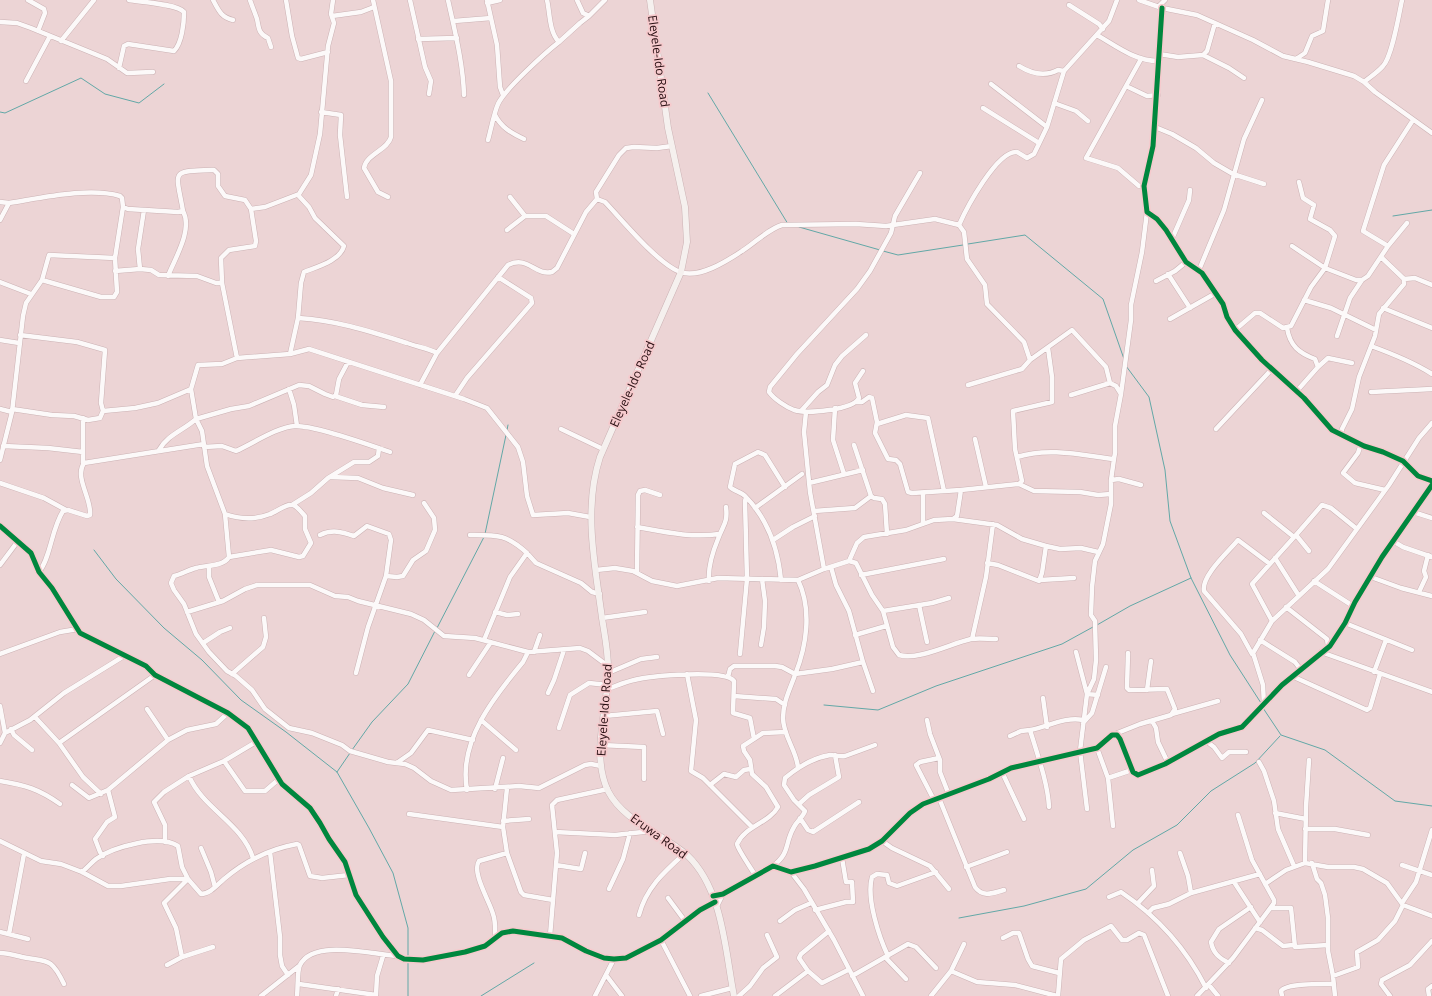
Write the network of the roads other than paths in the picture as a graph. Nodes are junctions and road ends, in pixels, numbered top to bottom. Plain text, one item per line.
1 (28, 0) edge
2 (94, 0) edge
3 (129, 0) edge
4 (213, 0) edge
5 (250, 0) edge
6 (286, 0) edge
7 (333, 0) edge
8 (373, 0) edge
9 (410, 0) edge
10 (448, 0) edge
11 (500, 0) edge
12 (548, 0) edge
13 (577, 0) edge
14 (606, 0) edge
15 (650, 0) edge
16 (1117, 0) edge
17 (1139, 0) edge
18 (1164, 0) edge
19 (1328, 0) edge
20 (1402, 0) edge
21 (166, 2) edge
22 (487, 2) edge
23 (1069, 5) dead end
24 (1160, 7) junction
25 (374, 8) junction
26 (332, 16) junction
27 (589, 16) junction
28 (491, 18) junction
29 (233, 20) dead end
30 (454, 21) junction
31 (0, 22) edge
32 (1215, 23) junction
33 (1103, 29) junction
34 (38, 31) junction
35 (1097, 35) junction
36 (50, 36) junction
37 (457, 38) junction
38 (418, 39) junction
39 (61, 41) junction
40 (559, 42) junction
41 (271, 47) dead end
42 (328, 52) junction
43 (1159, 54) junction
44 (1203, 55) junction
45 (1141, 59) junction
46 (1296, 59) junction
47 (1158, 61) junction
48 (1019, 66) dead end
49 (119, 68) junction
50 (1064, 71) junction
51 (153, 72) dead end
52 (1244, 78) dead end
53 (26, 81) dead end
54 (1364, 82) junction
55 (991, 84) dead end
56 (1126, 86) junction
57 (429, 94) dead end
58 (464, 95) dead end
59 (503, 95) junction
60 (1158, 95) junction
61 (1262, 100) dead end
62 (1054, 103) junction
63 (983, 108) dead end
64 (321, 112) junction
65 (495, 115) junction
66 (1413, 120) junction
67 (1088, 121) dead end
68 (1047, 127) junction
69 (1155, 127) junction
70 (1432, 133) edge
71 (524, 139) dead end
72 (488, 140) dead end
73 (1039, 144) junction
74 (1398, 145) dead end
75 (672, 146) junction
76 (920, 173) dead end
77 (1233, 174) junction
78 (1299, 182) dead end
79 (1264, 184) dead end
80 (1144, 186) junction
81 (1190, 190) dead end
82 (298, 195) junction
83 (347, 197) dead end
84 (388, 197) dead end
85 (510, 197) dead end
86 (597, 199) junction
87 (0, 202) edge
88 (9, 203) junction
89 (123, 206) junction
90 (251, 208) junction
91 (144, 210) junction
92 (183, 211) junction
93 (1147, 212) junction
94 (525, 216) junction
95 (0, 220) edge
96 (1407, 223) dead end
97 (959, 225) junction
98 (892, 226) junction
99 (507, 230) dead end
100 (574, 234) junction
101 (1172, 240) junction
102 (1292, 246) dead end
103 (1388, 246) junction
104 (1381, 257) junction
105 (115, 258) junction
106 (1186, 262) junction
107 (1325, 268) junction
108 (140, 269) junction
109 (1199, 270) junction
110 (115, 271) junction
111 (681, 272) junction
112 (1168, 274) junction
113 (168, 276) junction
114 (498, 277) junction
115 (1404, 279) junction
116 (42, 280) junction
117 (1362, 280) junction
118 (0, 282) edge
119 (222, 282) junction
120 (1156, 282) dead end
121 (1432, 285) edge
122 (1216, 293) junction
123 (31, 294) junction
124 (1304, 300) junction
125 (1190, 308) junction
126 (1383, 308) junction
127 (1344, 315) junction
128 (298, 318) junction
129 (1170, 319) dead end
130 (1287, 328) junction
131 (1432, 328) edge
132 (1235, 330) junction
133 (1376, 330) junction
134 (20, 335) junction
135 (866, 335) dead end
136 (1337, 336) dead end
137 (0, 340) edge
138 (19, 343) junction
139 (1372, 346) junction
140 (1048, 348) junction
141 (437, 353) junction
142 (290, 354) junction
143 (237, 358) junction
144 (1030, 360) junction
145 (348, 362) junction
146 (1352, 363) dead end
147 (1318, 367) junction
148 (1272, 369) junction
149 (863, 371) dead end
150 (1432, 374) edge
151 (1110, 383) junction
152 (420, 385) junction
153 (968, 385) dead end
154 (289, 388) junction
155 (191, 389) junction
156 (1432, 389) edge
157 (1296, 392) junction
158 (1371, 392) dead end
159 (1121, 394) junction
160 (1070, 395) dead end
161 (335, 396) junction
162 (455, 396) junction
163 (856, 402) junction
164 (384, 407) dead end
165 (835, 408) junction
166 (0, 409) edge
167 (12, 410) junction
168 (103, 411) junction
169 (803, 412) junction
170 (83, 418) junction
171 (196, 418) junction
172 (1432, 423) edge
173 (877, 424) junction
174 (296, 426) junction
175 (561, 429) dead end
176 (1216, 429) dead end
177 (1341, 434) junction
178 (975, 439) dead end
179 (1361, 444) junction
180 (204, 445) junction
181 (854, 445) dead end
182 (2, 447) edge
183 (379, 448) junction
184 (603, 449) junction
185 (159, 450) junction
186 (83, 452) junction
187 (390, 452) dead end
188 (1017, 457) junction
189 (1114, 459) junction
190 (0, 460) edge
191 (1403, 462) junction
192 (83, 463) junction
193 (863, 470) junction
194 (802, 474) dead end
195 (844, 474) junction
196 (331, 476) junction
197 (1111, 480) junction
198 (1432, 481) edge
199 (0, 483) edge
200 (809, 483) junction
201 (1019, 484) junction
202 (1141, 485) dead end
203 (1432, 485) edge
204 (785, 486) junction
205 (986, 486) junction
206 (961, 490) junction
207 (1385, 490) junction
208 (944, 491) junction
209 (923, 493) junction
210 (1111, 494) junction
211 (660, 495) dead end
212 (413, 496) dead end
213 (871, 496) junction
214 (746, 498) junction
215 (424, 503) dead end
216 (292, 505) junction
217 (726, 506) dead end
218 (755, 508) junction
219 (66, 510) junction
220 (814, 511) junction
221 (1413, 512) junction
222 (1264, 513) dead end
223 (225, 514) junction
224 (815, 516) junction
225 (590, 517) junction
226 (1432, 518) edge
227 (953, 519) junction
228 (923, 523) junction
229 (993, 524) junction
230 (0, 526) edge
231 (637, 527) junction
232 (1357, 529) junction
233 (720, 534) junction
234 (887, 534) junction
235 (320, 535) dead end
236 (470, 535) dead end
237 (1295, 536) junction
238 (773, 540) junction
239 (18, 541) junction
240 (1393, 541) junction
241 (1046, 546) junction
242 (1309, 551) dead end
243 (1098, 552) junction
244 (527, 553) junction
245 (1430, 556) edge
246 (229, 558) junction
247 (1275, 558) junction
248 (944, 559) dead end
249 (849, 561) junction
250 (987, 563) junction
251 (1270, 564) junction
252 (0, 565) edge
253 (209, 566) junction
254 (830, 567) junction
255 (824, 569) junction
256 (596, 570) junction
257 (39, 572) junction
258 (637, 573) junction
259 (862, 575) junction
260 (386, 576) junction
261 (1371, 577) junction
262 (1074, 578) dead end
263 (747, 579) junction
264 (762, 579) junction
265 (781, 580) junction
266 (798, 580) junction
267 (1040, 580) junction
268 (709, 581) junction
269 (1314, 581) junction
270 (1419, 592) junction
271 (600, 594) junction
272 (1299, 596) junction
273 (1432, 596) edge
274 (949, 598) dead end
275 (219, 602) junction
276 (377, 605) junction
277 (919, 605) junction
278 (1353, 606) junction
279 (1286, 607) junction
280 (883, 611) junction
281 (187, 612) junction
282 (495, 612) junction
283 (645, 612) dead end
284 (518, 614) dead end
285 (264, 618) dead end
286 (602, 618) junction
287 (1272, 621) junction
288 (1345, 623) junction
289 (886, 626) junction
290 (230, 628) dead end
291 (78, 629) junction
292 (540, 635) dead end
293 (855, 635) junction
294 (972, 639) junction
295 (996, 639) dead end
296 (484, 640) junction
297 (1260, 640) junction
298 (1386, 640) junction
299 (491, 642) junction
300 (927, 642) dead end
301 (203, 643) junction
302 (761, 645) dead end
303 (1328, 647) junction
304 (564, 650) junction
305 (1412, 650) dead end
306 (528, 652) junction
307 (534, 652) junction
308 (1076, 652) dead end
309 (1321, 652) junction
310 (1128, 653) dead end
311 (0, 654) edge
312 (740, 654) dead end
313 (124, 656) junction
314 (1253, 656) junction
315 (657, 657) dead end
316 (1151, 661) dead end
317 (863, 662) junction
318 (1106, 667) dead end
319 (608, 670) junction
320 (1301, 670) junction
321 (1374, 672) junction
322 (356, 673) dead end
323 (232, 674) junction
324 (687, 674) junction
325 (796, 674) junction
326 (1380, 674) junction
327 (156, 675) junction
328 (469, 675) dead end
329 (728, 677) junction
330 (1294, 677) junction
331 (608, 687) junction
332 (1147, 690) junction
333 (873, 692) dead end
334 (1432, 692) edge
335 (548, 693) dead end
336 (1087, 694) junction
337 (1098, 695) junction
338 (734, 696) junction
339 (1043, 698) dead end
340 (1218, 701) dead end
341 (1264, 704) junction
342 (785, 705) junction
343 (0, 706) edge
344 (147, 709) dead end
345 (228, 713) junction
346 (1171, 714) junction
347 (604, 716) junction
348 (35, 717) junction
349 (481, 720) junction
350 (927, 720) dead end
351 (1152, 721) junction
352 (784, 722) junction
353 (1083, 722) junction
354 (1047, 727) junction
355 (559, 728) dead end
356 (11, 729) junction
357 (1030, 730) junction
358 (776, 731) junction
359 (786, 732) junction
360 (5, 733) junction
361 (663, 734) dead end
362 (1115, 734) junction
363 (1010, 736) dead end
364 (754, 739) junction
365 (168, 740) junction
366 (473, 740) junction
367 (1206, 741) junction
368 (256, 742) junction
369 (0, 743) edge
370 (59, 743) junction
371 (601, 745) junction
372 (875, 745) dead end
373 (1097, 748) junction
374 (32, 750) dead end
375 (516, 750) dead end
376 (1080, 751) junction
377 (1246, 752) dead end
378 (835, 755) junction
379 (503, 758) dead end
380 (939, 758) junction
381 (1309, 760) dead end
382 (224, 761) junction
383 (1039, 761) junction
384 (398, 762) junction
385 (1259, 762) dead end
386 (1168, 763) junction
387 (798, 768) junction
388 (601, 769) junction
389 (750, 769) junction
390 (1132, 770) junction
391 (1002, 772) junction
392 (189, 776) junction
393 (1108, 778) junction
394 (279, 779) junction
395 (644, 779) dead end
396 (0, 781) edge
397 (710, 785) junction
398 (72, 786) dead end
399 (496, 788) junction
400 (507, 788) junction
401 (608, 789) junction
402 (108, 790) junction
403 (467, 790) junction
404 (100, 794) junction
405 (948, 795) junction
406 (939, 798) junction
407 (934, 800) junction
408 (859, 802) dead end
409 (60, 804) dead end
410 (799, 804) junction
411 (1049, 807) dead end
412 (1087, 809) dead end
413 (409, 814) dead end
414 (1275, 814) junction
415 (1238, 815) dead end
416 (800, 818) junction
417 (529, 819) dead end
418 (1024, 819) dead end
419 (1306, 820) junction
420 (503, 821) junction
421 (1113, 826) dead end
422 (503, 827) junction
423 (752, 827) junction
424 (1305, 829) junction
425 (1432, 830) edge
426 (652, 831) junction
427 (555, 832) junction
428 (630, 833) junction
429 (1368, 835) dead end
430 (0, 841) edge
431 (882, 841) junction
432 (165, 842) junction
433 (201, 848) dead end
434 (270, 852) junction
435 (1007, 852) dead end
436 (507, 853) junction
437 (585, 853) dead end
438 (1180, 853) dead end
439 (24, 854) junction
440 (684, 854) junction
441 (103, 856) junction
442 (253, 858) junction
443 (842, 858) junction
444 (1305, 864) junction
445 (1312, 864) junction
446 (556, 865) junction
447 (773, 866) junction
448 (1294, 866) junction
449 (1402, 866) dead end
450 (966, 867) junction
451 (1152, 870) dead end
452 (1420, 870) junction
453 (82, 872) junction
454 (791, 872) junction
455 (936, 872) junction
456 (1260, 874) junction
457 (349, 875) junction
458 (755, 875) junction
459 (1432, 875) edge
460 (188, 880) junction
461 (1234, 882) junction
462 (1265, 884) junction
463 (215, 887) junction
464 (609, 889) dead end
465 (949, 889) dead end
466 (1004, 890) dead end
467 (1191, 893) junction
468 (723, 894) junction
469 (1109, 897) dead end
470 (668, 898) dead end
471 (553, 900) junction
472 (715, 901) junction
473 (811, 903) junction
474 (1138, 903) junction
475 (1403, 904) junction
476 (1251, 907) junction
477 (1271, 908) junction
478 (815, 910) junction
479 (1148, 913) junction
480 (639, 915) dead end
481 (1432, 916) edge
482 (780, 920) dead end
483 (685, 921) junction
484 (1260, 922) junction
485 (1255, 928) junction
486 (829, 931) junction
487 (0, 932) edge
488 (9, 934) junction
489 (767, 935) dead end
490 (550, 936) junction
491 (1003, 938) dead end
492 (28, 939) dead end
493 (495, 939) junction
494 (661, 940) junction
495 (1432, 942) edge
496 (964, 944) dead end
497 (1293, 944) junction
498 (1328, 945) junction
499 (213, 947) dead end
500 (0, 953) edge
501 (383, 956) junction
502 (398, 956) junction
503 (182, 957) junction
504 (886, 957) junction
505 (614, 959) junction
506 (1229, 963) junction
507 (167, 966) dead end
508 (300, 966) junction
509 (936, 968) dead end
510 (808, 970) junction
511 (848, 970) junction
512 (951, 971) junction
513 (1059, 973) junction
514 (288, 975) junction
515 (606, 975) junction
516 (852, 976) junction
517 (1333, 976) junction
518 (906, 979) dead end
519 (64, 984) dead end
520 (299, 984) junction
521 (1334, 984) junction
522 (1207, 986) junction
523 (1432, 986) edge
524 (732, 988) junction
525 (338, 989) junction
526 (376, 995) edge
527 (860, 995) edge
528 (260, 996) edge
529 (297, 996) edge
530 (336, 996) edge
531 (595, 996) edge
532 (622, 996) edge
533 (690, 996) edge
534 (701, 996) edge
535 (734, 996) edge
536 (739, 996) edge
537 (775, 996) edge
538 (932, 996) edge
539 (1058, 996) edge
540 (1168, 996) edge
541 (1197, 996) edge
542 (1218, 996) edge
543 (1282, 996) edge
544 (1335, 996) edge
545 (1390, 996) edge
546 (1429, 996) edge

1 - 34 street
2 - 39 street
3 - 21 street
4 - 29 street
5 - 41 street
6 - 42 street
7 - 26 street
8 - 25 street
9 - 38 street
10 - 30 street
11 - 22 street
12 - 40 street
13 - 27 street
14 - 27 street
15 - 75 main road, Eleyele-Ido Road
16 - 33 street
17 - 24 street
18 - 24 street
19 - 46 street
20 - 54 street
21 - 49 street
22 - 28 street
23 - 33 street
24 - 32 street
24 - 43 street
25 - 26 street
25 - 84 street
26 - 42 street
27 - 40 street
28 - 30 street
28 - 59 street
30 - 37 street
31 - 34 street
32 - 44 street
32 - 46 street
33 - 35 street
34 - 36 street
35 - 45 street
35 - 50 street
36 - 39 street
36 - 53 street
37 - 38 street
37 - 58 street
38 - 57 street
39 - 49 street
40 - 59 street
42 - 64 street
43 - 44 street
43 - 47 street
44 - 52 street
45 - 47 street
45 - 56 street
46 - 54 street
47 - 60 street
48 - 50 street
49 - 51 street
50 - 62 street
54 - 66 street
55 - 68 street
56 - 60 street
56 - 80 street
59 - 65 street
60 - 69 street
61 - 77 street
62 - 67 street
62 - 68 street
63 - 73 street
64 - 82 street
64 - 83 street
65 - 71 street
65 - 72 street
66 - 70 street
66 - 74 street
66 - 103 street
68 - 73 street
69 - 77 street
69 - 80 street
73 - 97 street
75 - 86 street
75 - 111 main road, Eleyele-Ido Road
76 - 98 street
77 - 79 street
77 - 109 street
78 - 107 street
80 - 93 street
81 - 101 street
82 - 90 street
82 - 128 street
85 - 94 street
86 - 100 street
86 - 111 street
87 - 88 street
88 - 89 street
88 - 95 street
89 - 91 street
89 - 105 street
90 - 92 street
90 - 119 street
91 - 92 street
91 - 108 street
92 - 113 street
93 - 101 street
93 - 159 street
94 - 99 street
94 - 100 street
96 - 103 street
97 - 98 street
97 - 144 street
98 - 111 street
98 - 169 street
100 - 114 street
101 - 106 street
102 - 107 street
103 - 104 street
104 - 115 street
104 - 117 street
105 - 110 street
105 - 116 street
106 - 109 street
106 - 112 street
107 - 117 street
107 - 124 street
108 - 110 street
108 - 113 street
109 - 122 street
110 - 116 street
111 - 184 main road, Eleyele-Ido Road
112 - 120 street
112 - 125 street
113 - 119 street
114 - 141 street
114 - 162 street
115 - 121 street
115 - 126 street
116 - 123 street
117 - 127 street
118 - 123 street
119 - 143 street
122 - 125 street
122 - 132 street
123 - 134 street
124 - 127 street
124 - 130 street
125 - 129 street
126 - 131 street
126 - 133 street
127 - 133 street
127 - 136 street
128 - 141 street
128 - 142 street
130 - 132 street
130 - 147 street
132 - 148 street
133 - 139 street
134 - 138 street
134 - 168 street
135 - 169 street
137 - 138 street
138 - 167 street
139 - 150 street
139 - 177 street
140 - 144 street
140 - 151 street
140 - 188 street
141 - 152 street
142 - 143 street
142 - 145 street
143 - 155 street
144 - 153 street
145 - 152 street
145 - 161 street
146 - 147 street
147 - 157 street
148 - 157 street
148 - 176 street
149 - 163 street
151 - 159 street
151 - 160 street
152 - 162 street
154 - 161 street
154 - 171 street
154 - 174 street
155 - 168 street
155 - 171 street
156 - 158 street
157 - 177 street
159 - 189 street
161 - 164 street
162 - 225 street
163 - 165 street
163 - 173 street
165 - 169 street
165 - 195 street
166 - 167 street
167 - 170 street
167 - 182 street
168 - 170 street
169 - 200 street
170 - 186 street
171 - 180 street
171 - 185 street
172 - 191 street
173 - 208 street
173 - 209 street
174 - 180 street
174 - 183 street
175 - 184 street
177 - 179 street
178 - 205 street
179 - 191 street
179 - 207 street
180 - 185 street
180 - 223 street
181 - 193 street
182 - 186 street
182 - 190 street
183 - 187 street
183 - 196 street
184 - 225 main road, Eleyele-Ido Road
185 - 192 street
186 - 192 street
188 - 189 street
188 - 201 street
189 - 197 street
191 - 198 street
191 - 207 street
192 - 219 street
193 - 195 street
193 - 213 street
194 - 204 street
195 - 200 street
196 - 212 street
196 - 216 street
197 - 202 street
197 - 210 street
199 - 219 street
200 - 220 street
201 - 205 street
201 - 210 street
203 - 221 street
204 - 214 street
204 - 218 street
205 - 206 street
206 - 208 street
206 - 227 street
207 - 232 street
208 - 209 street
209 - 228 street
210 - 243 street
211 - 231 street
213 - 220 street
213 - 234 street
214 - 218 street
214 - 263 street
215 - 260 street
216 - 223 street
216 - 246 street
217 - 233 street
218 - 238 street
219 - 257 street
220 - 224 street
221 - 226 street
221 - 240 street
222 - 237 street
223 - 246 street
224 - 238 street
224 - 255 street
225 - 256 main road, Eleyele-Ido Road
227 - 228 street
227 - 229 street
228 - 234 street
229 - 241 street
229 - 250 street
230 - 239 street
231 - 233 street
231 - 258 street
232 - 237 street
232 - 269 street
233 - 268 street
234 - 249 street
235 - 260 street
236 - 244 street
237 - 242 street
237 - 247 street
238 - 265 street
239 - 252 street
239 - 257 street
240 - 245 street
240 - 261 street
241 - 243 street
241 - 267 street
243 - 336 street
244 - 271 street
244 - 282 street
245 - 270 street
246 - 253 street
247 - 251 street
247 - 272 street
248 - 259 street
249 - 254 street
249 - 259 street
250 - 267 street
250 - 294 street
251 - 287 street
251 - 314 street
253 - 275 street
253 - 281 street
254 - 255 street
254 - 293 street
255 - 266 street
256 - 258 street
256 - 271 main road, Eleyele-Ido Road
257 - 291 street
258 - 268 street
259 - 280 street
260 - 276 street
261 - 270 street
261 - 278 street
262 - 267 street
263 - 264 street
263 - 268 street
263 - 312 street
264 - 265 street
264 - 302 street
265 - 266 street
266 - 325 street
269 - 272 street
269 - 278 street
270 - 273 street
271 - 286 main road, Eleyele-Ido Road
272 - 279 street
274 - 277 street
275 - 276 street
275 - 281 street
276 - 296 street
276 - 322 street
277 - 280 street
277 - 300 street
278 - 288 street
279 - 287 street
279 - 303 street
280 - 289 street
281 - 301 street
282 - 284 street
282 - 296 street
283 - 286 street
285 - 323 street
286 - 319 main road, Eleyele-Ido Road
287 - 297 street
288 - 298 street
288 - 303 street
289 - 293 street
289 - 294 street
290 - 301 street
291 - 311 street
291 - 313 street
292 - 307 street
293 - 317 street
294 - 295 street
296 - 299 street
297 - 314 street
297 - 320 street
298 - 305 street
298 - 321 street
299 - 306 street
299 - 328 street
301 - 323 street
303 - 309 street
304 - 307 street
304 - 319 street
304 - 335 street
306 - 307 street
306 - 349 street
308 - 336 street
309 - 320 street
309 - 321 street
310 - 332 street
313 - 327 street
313 - 348 street
314 - 341 street
315 - 319 street
316 - 332 street
317 - 325 street
317 - 333 street
318 - 337 street
319 - 331 main road, Eleyele-Ido Road
320 - 330 street
321 - 326 street
323 - 384 street
324 - 329 street
324 - 331 street
324 - 397 street
325 - 329 street
325 - 342 street
326 - 330 street
326 - 334 street
327 - 345 street
327 - 370 street
329 - 338 street
330 - 341 street
331 - 347 main road, Eleyele-Ido Road
331 - 355 street
332 - 346 street
336 - 337 street
336 - 353 street
337 - 353 street
338 - 342 street
338 - 364 street
339 - 354 street
340 - 346 street
341 - 367 street
342 - 352 street
343 - 360 street
344 - 365 street
345 - 365 street
345 - 368 street
346 - 351 street
347 - 361 street
347 - 371 main road, Eleyele-Ido Road
348 - 356 street
348 - 370 street
349 - 366 street
349 - 375 street
350 - 380 street
351 - 362 street
351 - 386 street
352 - 358 street
352 - 359 street
353 - 354 street
353 - 376 street
354 - 357 street
356 - 360 street
356 - 374 street
357 - 363 street
357 - 383 street
358 - 359 street
358 - 364 street
359 - 387 street
360 - 369 street
362 - 373 street
362 - 390 street
364 - 389 street
365 - 402 street
366 - 384 street
366 - 403 street
367 - 377 street
367 - 386 street
368 - 382 street
368 - 394 street
370 - 404 street
371 - 388 main road, Eleyele-Ido Road
371 - 395 street
372 - 378 street
373 - 376 street
373 - 393 street
376 - 383 street
376 - 412 street
378 - 387 street
378 - 410 street
379 - 399 street
380 - 405 street
380 - 407 street
381 - 419 street
382 - 392 street
382 - 394 street
383 - 391 street
383 - 411 street
384 - 403 street
385 - 414 street
386 - 390 street
387 - 410 street
388 - 400 street
388 - 401 main road, Eruwa Road
389 - 397 street
389 - 423 street
390 - 393 street
391 - 405 street
391 - 418 street
392 - 432 street
392 - 442 street
393 - 421 street
394 - 457 street
396 - 409 street
397 - 423 street
398 - 404 street
399 - 400 street
399 - 403 street
400 - 420 street
401 - 426 main road, Eruwa Road
401 - 427 street
402 - 404 street
402 - 441 street
405 - 406 street
406 - 407 street
406 - 450 street
407 - 431 street
408 - 416 street
410 - 416 street
413 - 422 street
414 - 419 street
414 - 448 street
415 - 456 street
416 - 447 street
417 - 420 street
419 - 424 street
420 - 422 street
422 - 436 street
423 - 458 street
424 - 429 street
424 - 444 street
425 - 452 street
426 - 428 street
426 - 440 main road, Eruwa Road
427 - 428 street
427 - 446 street
428 - 464 street
430 - 439 street
431 - 443 street
431 - 455 street
432 - 441 street
432 - 460 street
433 - 463 street
434 - 442 street
434 - 457 street
434 - 514 street
435 - 450 street
436 - 471 street
436 - 493 street
437 - 446 street
438 - 467 street
439 - 453 street
439 - 488 street
440 - 472 main road, Eruwa Road
440 - 480 street
441 - 453 street
442 - 463 street
443 - 454 street
443 - 478 street
444 - 445 street
444 - 448 street
445 - 475 street
445 - 498 street
446 - 471 street
447 - 454 street
447 - 458 street
448 - 462 street
449 - 452 street
450 - 466 street
451 - 474 street
452 - 459 street
452 - 475 street
453 - 460 street
454 - 473 street
455 - 465 street
455 - 504 street
456 - 461 street
456 - 462 street
457 - 502 street
458 - 468 street
460 - 463 street
460 - 503 street
461 - 467 street
461 - 476 street
462 - 477 street
467 - 479 street
468 - 472 street
468 - 472 street
469 - 474 street
470 - 483 street
471 - 490 street
472 - 483 street
472 - 524 main road, Eruwa Road
473 - 478 street
473 - 482 street
474 - 479 street
475 - 481 street
475 - 517 street
476 - 484 street
476 - 506 street
477 - 484 street
477 - 497 street
478 - 486 street
479 - 522 street
483 - 494 street
484 - 485 street
485 - 497 street
485 - 506 street
486 - 510 street
486 - 511 street
487 - 488 street
488 - 492 street
489 - 536 street
490 - 493 street
490 - 505 street
491 - 513 street
493 - 502 street
494 - 505 street
494 - 533 street
495 - 545 street
496 - 512 street
497 - 498 street
498 - 517 street
499 - 503 street
500 - 519 street
501 - 502 street
501 - 508 street
501 - 526 street
503 - 507 street
504 - 509 street
504 - 516 street
504 - 518 street
505 - 515 street
506 - 522 street
508 - 514 street
508 - 520 street
510 - 511 street
510 - 537 street
511 - 516 street
512 - 538 street
512 - 539 street
513 - 539 street
513 - 540 street
514 - 528 street
515 - 531 street
515 - 532 street
516 - 527 street
517 - 521 street
520 - 525 street
520 - 529 street
521 - 543 street
521 - 544 street
522 - 541 street
522 - 542 street
523 - 546 street
524 - 534 street
524 - 535 main road, Eruwa Road
525 - 526 street
525 - 530 street

